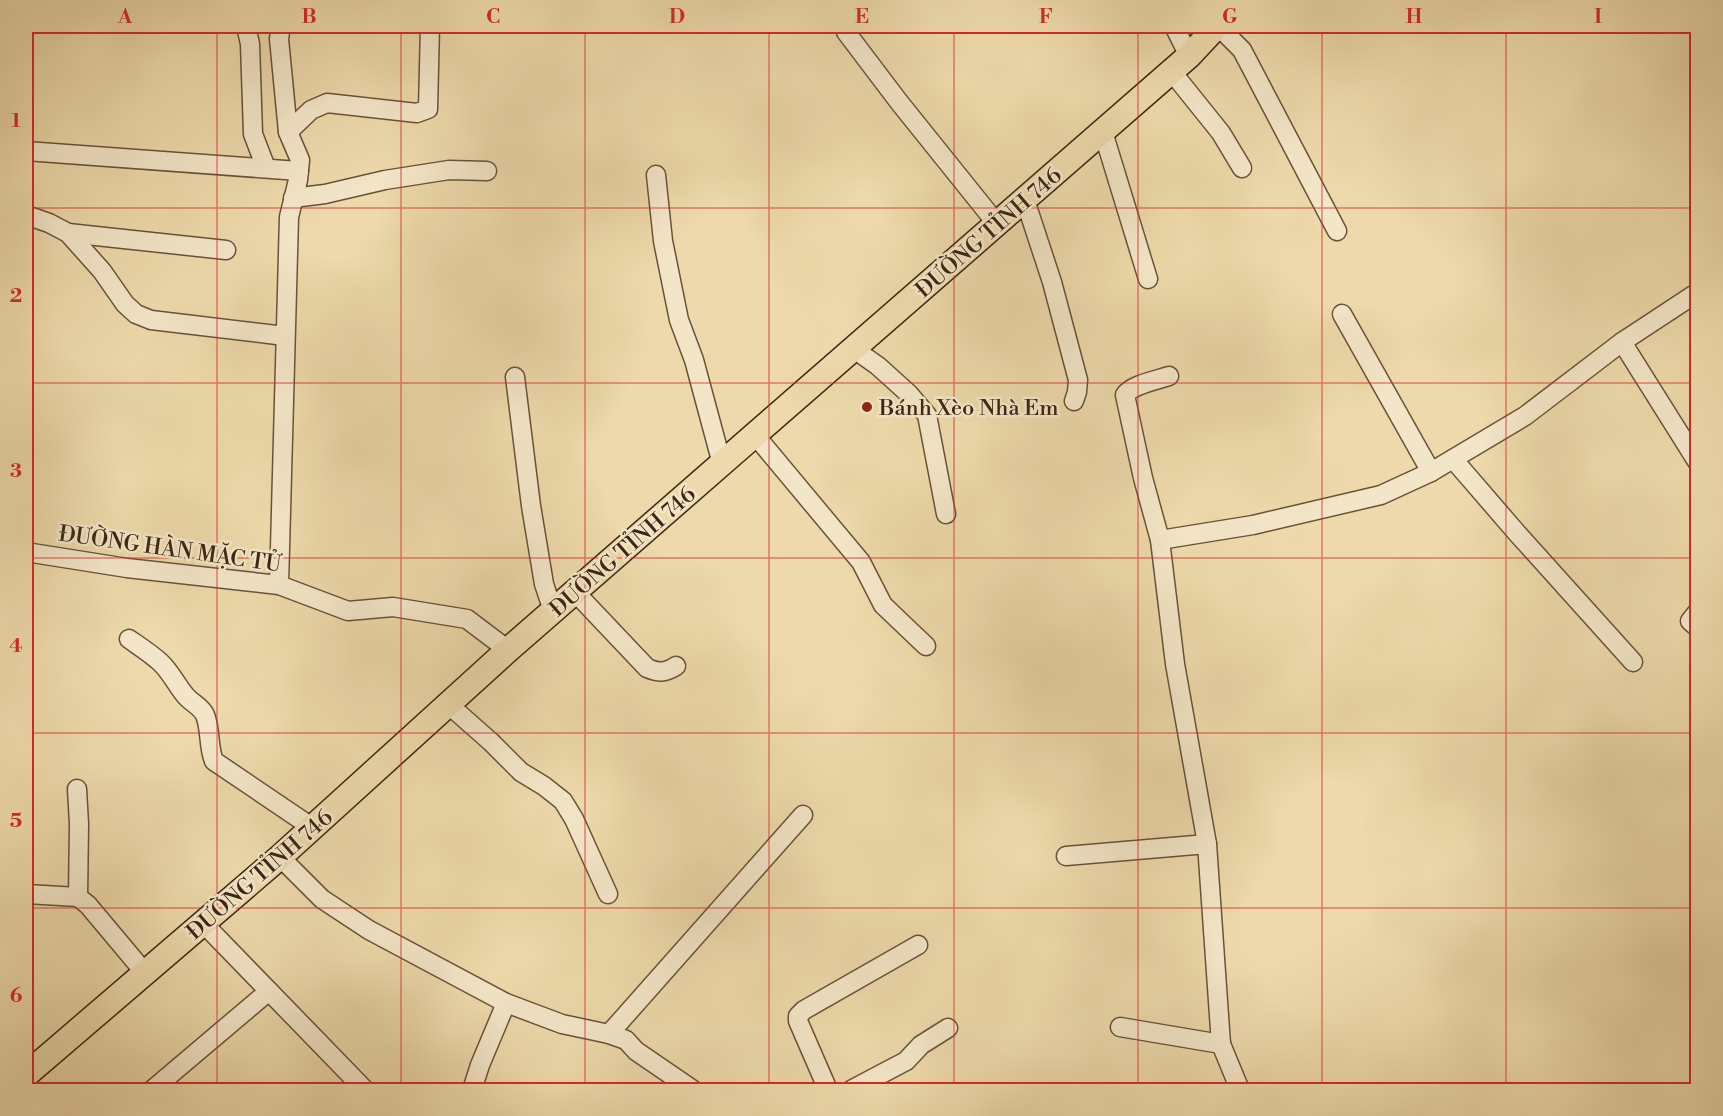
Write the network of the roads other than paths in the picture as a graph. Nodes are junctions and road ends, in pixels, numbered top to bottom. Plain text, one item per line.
1 (246, 26) edge
2 (281, 26) edge
3 (430, 26) edge
4 (1174, 26) edge
5 (1218, 26) edge
6 (846, 32) dead end
7 (1180, 64) junction
8 (288, 132) junction
9 (1103, 132) junction
10 (26, 151) edge
11 (266, 168) junction
12 (1242, 168) dead end
13 (299, 171) junction
14 (486, 171) dead end
15 (656, 175) dead end
16 (293, 198) junction
17 (1025, 200) junction
18 (26, 215) edge
19 (998, 224) junction
20 (1337, 231) dead end
21 (68, 233) junction
22 (226, 250) dead end
23 (1148, 279) dead end
24 (1698, 292) edge
25 (1342, 314) dead end
26 (285, 336) junction
27 (1622, 342) junction
28 (854, 349) junction
29 (1168, 376) dead end
30 (516, 377) dead end
31 (1074, 401) dead end
32 (755, 435) junction
33 (1454, 459) junction
34 (1698, 463) edge
35 (722, 464) junction
36 (1431, 472) junction
37 (946, 514) dead end
38 (1160, 540) junction
39 (26, 552) edge
40 (279, 585) junction
41 (575, 592) junction
42 (553, 611) junction
43 (1698, 611) edge
44 (1698, 628) edge
45 (129, 639) dead end
46 (926, 646) dead end
47 (508, 650) junction
48 (1633, 662) dead end
49 (676, 666) dead end
50 (448, 704) junction
51 (77, 789) dead end
52 (803, 815) dead end
53 (313, 828) junction
54 (1207, 844) junction
55 (1066, 856) dead end
56 (280, 857) junction
57 (26, 894) edge
58 (608, 894) dead end
59 (78, 897) junction
60 (203, 923) junction
61 (918, 945) dead end
62 (145, 973) junction
63 (269, 991) junction
64 (506, 1003) junction
65 (1120, 1027) dead end
66 (948, 1028) dead end
67 (609, 1034) junction
68 (1221, 1044) junction
69 (26, 1075) edge
70 (358, 1088) edge
71 (153, 1090) edge
72 (472, 1090) edge
73 (693, 1090) edge
74 (828, 1090) edge
75 (851, 1090) edge
76 (1240, 1090) edge

1 - 11 street
2 - 8 street
3 - 8 street
4 - 7 street
5 - 7 main road, ĐƯỜNG TỈNH 746
5 - 20 street
6 - 19 street
7 - 9 main road, ĐƯỜNG TỈNH 746
7 - 12 street
8 - 13 street
9 - 17 main road, ĐƯỜNG TỈNH 746
9 - 23 street
10 - 11 street
11 - 13 street
13 - 16 street
14 - 16 street
15 - 35 street
16 - 26 street
17 - 19 main road, ĐƯỜNG TỈNH 746
17 - 31 street
18 - 21 street
19 - 28 main road, ĐƯỜNG TỈNH 746
21 - 22 street
21 - 26 street
24 - 27 street
25 - 36 street
26 - 40 street
27 - 33 street
27 - 34 street
28 - 32 main road, ĐƯỜNG TỈNH 746
28 - 37 street
29 - 38 street
30 - 42 street
32 - 35 main road, ĐƯỜNG TỈNH 746
32 - 46 street
33 - 36 street
33 - 48 street
35 - 41 main road, ĐƯỜNG TỈNH 746
36 - 38 street
38 - 54 street
39 - 40 street, ĐƯỜNG HÀN MẶC TỬ
40 - 47 street, ĐƯỜNG HÀN MẶC TỬ
41 - 42 main road, ĐƯỜNG TỈNH 746
41 - 49 street
42 - 47 main road, ĐƯỜNG TỈNH 746
43 - 44 street
45 - 53 street
47 - 50 main road, ĐƯỜNG TỈNH 746
50 - 53 main road, ĐƯỜNG TỈNH 746
50 - 58 street
51 - 59 street
52 - 67 street
53 - 56 main road, ĐƯỜNG TỈNH 746
54 - 55 street
54 - 68 street
56 - 60 main road, ĐƯỜNG TỈNH 746
56 - 64 street
57 - 59 street
59 - 62 street
60 - 62 main road, ĐƯỜNG TỈNH 746
60 - 63 street
61 - 74 street
62 - 69 main road, ĐƯỜNG TỈNH 746
63 - 70 street
63 - 71 street
64 - 67 street
64 - 72 street
65 - 68 street
66 - 75 street
67 - 73 street
68 - 76 street

